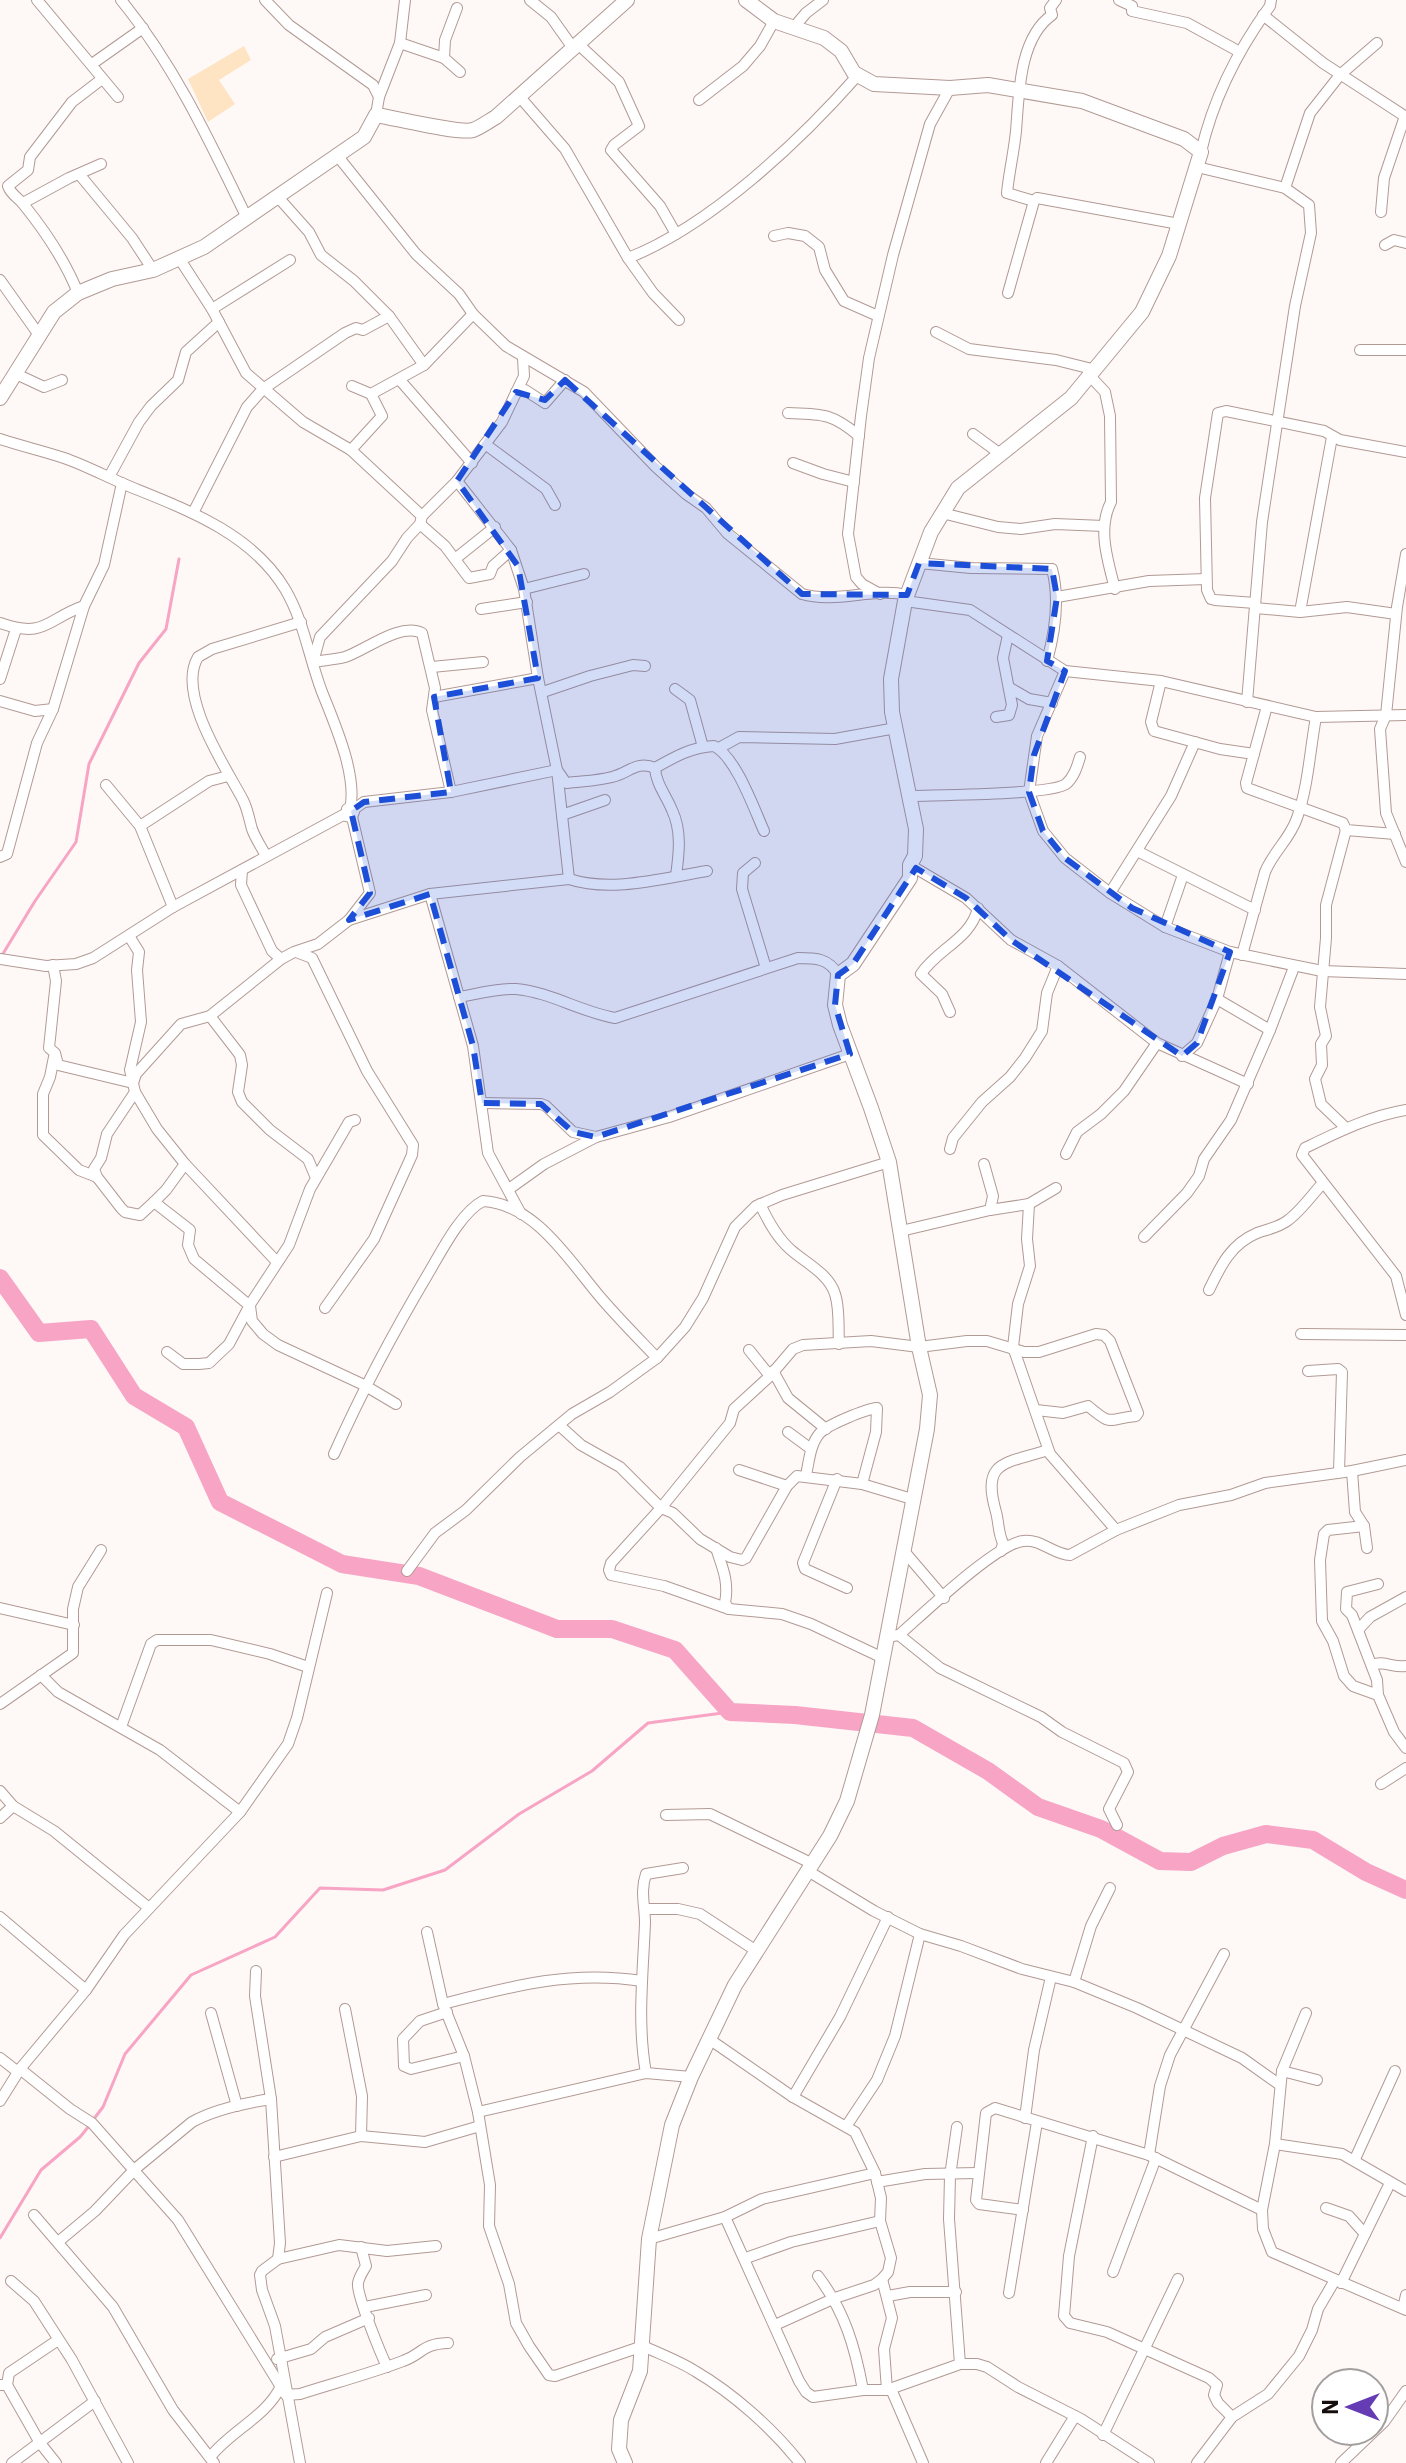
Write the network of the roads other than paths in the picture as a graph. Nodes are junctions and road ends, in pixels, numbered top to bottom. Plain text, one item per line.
1 (37, 0) edge
2 (121, 0) edge
3 (265, 0) edge
4 (405, 0) edge
5 (530, 0) edge
6 (627, 0) edge
7 (746, 0) edge
8 (823, 0) edge
9 (1056, 0) edge
10 (1119, 0) edge
11 (1271, 0) edge
12 (457, 8) dead end
13 (1263, 15) junction
14 (774, 21) junction
15 (795, 26) junction
16 (143, 28) junction
17 (400, 43) junction
18 (1377, 43) dead end
19 (575, 45) junction
20 (1238, 51) junction
21 (444, 58) junction
22 (92, 64) junction
23 (460, 72) dead end
24 (858, 75) junction
25 (1340, 75) junction
26 (102, 79) junction
27 (950, 88) junction
28 (1017, 89) junction
29 (519, 96) junction
30 (118, 97) dead end
31 (379, 97) junction
32 (699, 100) dead end
33 (376, 115) junction
34 (1405, 116) edge
35 (1205, 133) junction
36 (1184, 139) junction
37 (336, 154) junction
38 (1199, 160) junction
39 (101, 164) dead end
40 (79, 174) junction
41 (1285, 188) junction
42 (277, 196) junction
43 (1034, 201) junction
44 (23, 203) junction
45 (1381, 212) dead end
46 (247, 218) junction
47 (1179, 224) junction
48 (676, 234) junction
49 (774, 236) dead end
50 (1406, 243) edge
51 (1385, 245) dead end
52 (179, 258) junction
53 (628, 258) junction
54 (290, 260) dead end
55 (153, 270) junction
56 (0, 280) edge
57 (78, 293) junction
58 (1008, 293) dead end
59 (212, 309) junction
60 (473, 314) junction
61 (389, 316) junction
62 (878, 316) junction
63 (679, 320) dead end
64 (219, 322) junction
65 (936, 332) dead end
66 (39, 335) junction
67 (1360, 350) dead end
68 (1406, 350) edge
69 (523, 358) junction
70 (424, 365) junction
71 (14, 373) junction
72 (1093, 373) junction
73 (399, 379) junction
74 (62, 380) dead end
75 (565, 380) junction
76 (352, 386) dead end
77 (263, 389) junction
78 (516, 392) junction
79 (371, 394) junction
80 (0, 398) edge
81 (788, 413) dead end
82 (1277, 421) junction
83 (973, 434) dead end
84 (859, 436) junction
85 (1332, 437) junction
86 (0, 439) edge
87 (485, 444) junction
88 (351, 450) junction
89 (1406, 452) edge
90 (999, 453) junction
91 (472, 463) junction
92 (793, 463) dead end
93 (109, 477) junction
94 (457, 481) junction
95 (854, 482) junction
96 (122, 483) junction
97 (555, 505) dead end
98 (193, 513) junction
99 (942, 513) junction
100 (421, 520) junction
101 (1104, 526) junction
102 (495, 527) junction
103 (511, 550) junction
104 (1406, 556) edge
105 (455, 559) junction
106 (919, 563) junction
107 (584, 574) dead end
108 (1206, 579) junction
109 (524, 589) junction
110 (1115, 589) junction
111 (881, 595) junction
112 (1057, 597) junction
113 (906, 598) junction
114 (527, 602) junction
115 (84, 606) junction
116 (1255, 606) junction
117 (481, 609) dead end
118 (1300, 612) junction
119 (1399, 619) edge
120 (301, 622) junction
121 (0, 623) edge
122 (16, 629) junction
123 (1008, 635) junction
124 (1047, 661) junction
125 (313, 662) junction
126 (483, 662) dead end
127 (645, 666) dead end
128 (432, 667) junction
129 (1065, 671) junction
130 (538, 678) junction
131 (0, 679) edge
132 (1161, 681) junction
133 (1010, 688) junction
134 (675, 689) dead end
135 (543, 692) junction
136 (434, 697) junction
137 (0, 701) edge
138 (1247, 702) junction
139 (1052, 703) junction
140 (1267, 706) junction
141 (53, 709) junction
142 (1386, 715) junction
143 (1406, 715) edge
144 (996, 717) dead end
145 (1316, 717) junction
146 (896, 728) junction
147 (1195, 742) junction
148 (703, 747) junction
149 (719, 748) junction
150 (1254, 754) junction
151 (1080, 757) dead end
152 (655, 768) junction
153 (557, 770) junction
154 (228, 776) junction
155 (106, 785) dead end
156 (451, 792) junction
157 (1029, 792) junction
158 (911, 796) junction
159 (605, 800) dead end
160 (1300, 807) junction
161 (350, 812) junction
162 (562, 815) junction
163 (140, 826) junction
164 (1346, 830) junction
165 (764, 831) dead end
166 (1395, 834) junction
167 (1137, 851) junction
168 (266, 856) junction
169 (0, 857) edge
170 (1406, 862) edge
171 (755, 863) dead end
172 (910, 865) junction
173 (242, 870) junction
174 (707, 871) dead end
175 (1183, 875) junction
176 (676, 876) junction
177 (569, 879) junction
178 (1110, 893) junction
179 (430, 894) junction
180 (173, 907) junction
181 (978, 908) junction
182 (1255, 910) junction
183 (349, 920) junction
184 (1165, 927) junction
185 (129, 936) junction
186 (294, 952) junction
187 (1230, 952) junction
188 (1242, 955) junction
189 (0, 959) edge
190 (281, 959) junction
191 (53, 965) junction
192 (1058, 966) junction
193 (1294, 967) junction
194 (766, 968) junction
195 (1322, 971) junction
196 (1406, 974) edge
197 (838, 975) junction
198 (459, 997) junction
199 (1217, 999) junction
200 (950, 1012) dead end
201 (210, 1016) junction
202 (1270, 1030) junction
203 (1157, 1043) junction
204 (55, 1053) junction
205 (850, 1054) junction
206 (1182, 1056) junction
207 (1248, 1084) junction
208 (134, 1088) junction
209 (482, 1103) junction
210 (1406, 1110) edge
211 (355, 1120) dead end
212 (1346, 1128) junction
213 (596, 1137) junction
214 (950, 1149) dead end
215 (1066, 1154) dead end
216 (889, 1162) junction
217 (185, 1164) junction
218 (984, 1164) dead end
219 (97, 1177) junction
220 (316, 1178) junction
221 (1322, 1184) junction
222 (1056, 1188) dead end
223 (509, 1189) junction
224 (154, 1202) junction
225 (760, 1204) junction
226 (1029, 1204) junction
227 (990, 1210) junction
228 (521, 1214) junction
229 (901, 1231) junction
230 (1144, 1237) dead end
231 (277, 1262) junction
232 (1403, 1288) edge
233 (1209, 1290) dead end
234 (250, 1306) junction
235 (325, 1308) dead end
236 (1406, 1315) edge
237 (1301, 1334) dead end
238 (1406, 1335) edge
239 (839, 1344) junction
240 (919, 1347) junction
241 (1013, 1347) junction
242 (749, 1350) dead end
243 (167, 1352) dead end
244 (657, 1358) junction
245 (1308, 1371) dead end
246 (771, 1373) junction
247 (364, 1385) junction
248 (396, 1404) dead end
249 (1036, 1410) junction
250 (560, 1426) junction
251 (826, 1429) junction
252 (788, 1432) dead end
253 (811, 1449) junction
254 (1048, 1450) junction
255 (334, 1454) dead end
256 (1406, 1460) edge
257 (739, 1470) dead end
258 (1352, 1471) junction
259 (1339, 1472) junction
260 (806, 1475) junction
261 (837, 1479) junction
262 (862, 1484) junction
263 (787, 1486) junction
264 (912, 1499) junction
265 (661, 1508) junction
266 (1364, 1526) junction
267 (1116, 1530) junction
268 (716, 1548) junction
269 (1367, 1548) dead end
270 (101, 1550) dead end
271 (903, 1550) junction
272 (1001, 1551) junction
273 (407, 1571) dead end
274 (1378, 1584) dead end
275 (847, 1588) dead end
276 (327, 1593) dead end
277 (1406, 1597) edge
278 (944, 1598) junction
279 (0, 1608) edge
280 (729, 1609) junction
281 (74, 1625) junction
282 (1358, 1630) junction
283 (892, 1636) junction
284 (883, 1658) junction
285 (1372, 1665) junction
286 (1406, 1666) edge
287 (308, 1667) junction
288 (41, 1675) junction
289 (1378, 1695) junction
290 (0, 1704) edge
291 (121, 1727) junction
292 (1406, 1748) edge
293 (1406, 1768) edge
294 (1381, 1784) dead end
295 (0, 1791) edge
296 (13, 1806) junction
297 (240, 1812) junction
298 (666, 1815) dead end
299 (0, 1818) edge
300 (1117, 1825) dead end
301 (810, 1867) junction
302 (683, 1868) dead end
303 (1110, 1888) dead end
304 (149, 1908) junction
305 (645, 1909) junction
306 (0, 1917) edge
307 (888, 1917) junction
308 (427, 1932) dead end
309 (920, 1934) junction
310 (755, 1950) junction
311 (1224, 1954) dead end
312 (256, 1971) dead end
313 (1051, 1977) junction
314 (642, 1981) junction
315 (1074, 1982) junction
316 (86, 1990) junction
317 (445, 2008) junction
318 (345, 2009) dead end
319 (211, 2013) dead end
320 (1306, 2013) dead end
321 (1183, 2030) junction
322 (709, 2039) junction
323 (464, 2056) junction
324 (0, 2058) edge
325 (19, 2071) junction
326 (1282, 2071) junction
327 (1395, 2071) dead end
328 (646, 2073) junction
329 (691, 2077) junction
330 (1317, 2080) dead end
331 (1280, 2085) junction
332 (793, 2097) junction
333 (271, 2099) junction
334 (0, 2101) edge
335 (237, 2106) junction
336 (478, 2112) junction
337 (1025, 2118) junction
338 (1037, 2122) junction
339 (847, 2125) junction
340 (480, 2126) junction
341 (957, 2127) dead end
342 (361, 2136) junction
343 (1093, 2136) junction
344 (1275, 2144) junction
345 (1152, 2156) junction
346 (274, 2157) junction
347 (1355, 2159) junction
348 (135, 2169) junction
349 (978, 2173) junction
350 (950, 2176) junction
351 (876, 2178) junction
352 (1390, 2183) junction
353 (1406, 2191) edge
354 (1326, 2208) dead end
355 (1023, 2210) junction
356 (1262, 2210) junction
357 (34, 2215) dead end
358 (725, 2217) junction
359 (880, 2221) junction
360 (1365, 2234) junction
361 (649, 2239) junction
362 (58, 2242) junction
363 (436, 2246) dead end
364 (361, 2247) junction
365 (746, 2258) junction
366 (278, 2259) junction
367 (1113, 2272) dead end
368 (818, 2276) dead end
369 (882, 2279) junction
370 (1178, 2279) dead end
371 (11, 2281) dead end
372 (1338, 2282) junction
373 (956, 2292) junction
374 (1009, 2293) dead end
375 (426, 2295) dead end
376 (1406, 2295) edge
377 (888, 2296) junction
378 (835, 2298) junction
379 (1405, 2309) edge
380 (367, 2313) junction
381 (775, 2325) junction
382 (58, 2340) junction
383 (448, 2343) dead end
384 (643, 2346) junction
385 (1143, 2349) junction
386 (280, 2358) junction
387 (265, 2361) junction
388 (960, 2364) junction
389 (387, 2367) junction
390 (4, 2385) edge
391 (284, 2390) junction
392 (863, 2390) junction
393 (889, 2390) junction
394 (1406, 2391) edge
395 (95, 2401) junction
396 (1075, 2416) junction
397 (1232, 2417) junction
398 (1103, 2435) junction
399 (40, 2443) junction
400 (212, 2460) edge
401 (12, 2463) edge
402 (56, 2463) edge
403 (128, 2463) edge
404 (300, 2463) edge
405 (625, 2463) edge
406 (800, 2463) edge
407 (923, 2463) edge
408 (1046, 2463) edge
409 (1149, 2463) edge
410 (1197, 2463) edge
411 (1341, 2463) edge

1 - 22 street
2 - 16 street
3 - 31 street
4 - 17 street
5 - 19 street
6 - 19 street
7 - 14 street
8 - 15 street
9 - 28 street
10 - 20 street
11 - 13 street
12 - 21 street
13 - 20 street
13 - 25 street
14 - 15 street
14 - 32 street
15 - 24 street
16 - 22 street
16 - 46 street
17 - 21 street
17 - 31 street
18 - 25 street
19 - 29 street
19 - 48 street
20 - 35 street
21 - 23 street
22 - 26 street
24 - 27 street
24 - 48 street
25 - 34 street
25 - 41 street
26 - 30 street
26 - 44 street
27 - 28 street
27 - 62 street
28 - 36 street
28 - 43 street
29 - 33 street
29 - 53 street
31 - 33 street
33 - 37 street
34 - 45 street
35 - 36 street
35 - 38 street
36 - 38 street
37 - 42 street
37 - 60 street
38 - 41 street
38 - 47 street
39 - 40 street
40 - 44 street
40 - 55 street
41 - 82 street
42 - 46 street
42 - 61 street
43 - 47 street
43 - 58 street
44 - 57 street
46 - 52 street
47 - 72 street
48 - 53 street
49 - 62 street
50 - 51 street
52 - 55 street
52 - 59 street
53 - 63 street
54 - 59 street
55 - 57 street
56 - 66 street
57 - 66 street
59 - 64 street
60 - 69 street
60 - 70 street
61 - 70 street
61 - 77 street
62 - 84 street
64 - 77 street
64 - 93 street
65 - 72 street
66 - 71 street
67 - 68 street
69 - 75 street
69 - 78 street
70 - 73 street
71 - 74 street
71 - 80 street
72 - 90 street
72 - 101 street
73 - 79 street
73 - 91 street
75 - 78 street
75 - 111 street
76 - 79 street
77 - 88 street
77 - 98 street
78 - 87 street
79 - 88 street
81 - 84 street
82 - 85 street
82 - 108 street
82 - 116 street
83 - 90 street
84 - 95 street
85 - 89 street
85 - 118 street
86 - 93 street
87 - 91 street
87 - 97 street
88 - 100 street
90 - 99 street
91 - 94 street
92 - 95 street
93 - 96 street
94 - 100 street
94 - 102 street
95 - 111 street
96 - 98 street
96 - 115 street
98 - 120 street
99 - 101 street
99 - 106 street
100 - 105 street
100 - 125 street
101 - 110 street
102 - 103 street
102 - 105 street
103 - 105 street
103 - 109 street
104 - 119 street
106 - 112 street
106 - 113 street
107 - 109 street
108 - 110 street
108 - 116 street
109 - 114 street
110 - 112 street
111 - 113 street
112 - 124 street
113 - 123 street
113 - 146 street
114 - 117 street
114 - 130 street
115 - 122 street
115 - 141 street
116 - 118 street
116 - 138 street
118 - 119 street
119 - 142 street
120 - 125 street
120 - 154 street
121 - 122 street
122 - 131 street
123 - 124 street
123 - 133 street
124 - 129 street
125 - 128 street
125 - 161 street
126 - 128 street
127 - 135 street
128 - 136 street
129 - 132 street
129 - 139 street
130 - 135 street
130 - 136 street
132 - 138 street
132 - 147 street
133 - 139 street
133 - 144 street
134 - 148 street
135 - 153 street
136 - 156 street
137 - 141 street
138 - 140 street
139 - 157 street
140 - 145 street
140 - 150 street
141 - 169 street
142 - 143 street
142 - 145 street
142 - 166 street
145 - 160 street
146 - 149 street
146 - 158 street
147 - 150 street
147 - 167 street
148 - 149 street
148 - 152 street
149 - 165 street
150 - 160 street
151 - 157 street
152 - 153 street
152 - 176 street
153 - 156 street
153 - 162 street
154 - 163 street
154 - 168 street
155 - 163 street
156 - 161 street
157 - 158 street
157 - 178 street
158 - 172 street
159 - 162 street
160 - 164 street
160 - 182 street
161 - 168 street
161 - 183 street
162 - 177 street
163 - 180 street
164 - 166 street
164 - 195 street
166 - 170 street
167 - 175 street
167 - 178 street
168 - 173 street
171 - 194 street
172 - 181 street
172 - 197 street
173 - 180 street
173 - 190 street
174 - 176 street
175 - 182 street
175 - 184 street
176 - 177 street
177 - 179 street
178 - 184 street
179 - 183 street
179 - 198 street
180 - 185 street
181 - 192 street
181 - 200 street
182 - 188 street
183 - 186 street
184 - 187 street
185 - 191 street
185 - 208 street
186 - 190 street
186 - 235 street
187 - 188 street
187 - 199 street
188 - 193 street
189 - 191 street
190 - 201 street
191 - 204 street
192 - 203 street
192 - 214 street
193 - 195 street
193 - 202 street
194 - 197 street
194 - 198 street
195 - 196 street
195 - 212 street
197 - 205 street
198 - 209 street
199 - 202 street
199 - 206 street
201 - 208 street
201 - 220 street
202 - 207 street
203 - 206 street
203 - 215 street
204 - 208 street
204 - 219 street
205 - 213 street
205 - 216 street
206 - 207 street
207 - 230 street
208 - 217 street
208 - 219 street
209 - 213 street
209 - 223 street
210 - 212 street
211 - 220 street
212 - 221 street
213 - 223 street
216 - 225 street
216 - 229 street
217 - 224 street
217 - 231 street
218 - 227 street
219 - 224 street
220 - 231 street
221 - 232 street
221 - 233 street
222 - 226 street
223 - 228 street
224 - 234 street
225 - 239 street
225 - 244 street
226 - 227 street
226 - 241 street
227 - 229 street
228 - 244 street
228 - 247 street
229 - 240 street
231 - 234 street
232 - 236 street
234 - 243 street
234 - 247 street
237 - 238 street
239 - 240 street
239 - 246 street
240 - 241 street
240 - 264 street
241 - 249 street
241 - 249 street
242 - 246 street
244 - 250 street
245 - 259 street
246 - 251 street
246 - 265 street
247 - 248 street
247 - 255 street
249 - 254 street
250 - 265 street
250 - 273 street
251 - 253 street
251 - 262 street
252 - 253 street
253 - 260 street
254 - 267 street
254 - 272 street
256 - 258 street
257 - 263 street
258 - 259 street
258 - 266 street
259 - 267 street
260 - 261 street
260 - 263 street
261 - 262 street
261 - 275 street
262 - 264 street
263 - 268 street
264 - 271 street
265 - 268 street
265 - 280 street
266 - 269 street
266 - 289 street
267 - 272 street
268 - 280 street
270 - 281 street
271 - 278 street
271 - 283 street
272 - 278 street
274 - 282 street
276 - 287 street
277 - 282 street
278 - 283 street
279 - 281 street
280 - 284 street
281 - 288 street
282 - 285 street
283 - 284 street
283 - 300 street
284 - 301 street
285 - 286 street
285 - 289 street
287 - 291 street
287 - 297 street
288 - 290 street
288 - 291 street
289 - 292 street
291 - 297 street
293 - 294 street
295 - 296 street
296 - 299 street
296 - 304 street
297 - 304 street
298 - 301 street
301 - 307 street
301 - 310 street
302 - 305 street
303 - 315 street
304 - 316 street
305 - 310 street
305 - 314 street
306 - 316 street
307 - 309 street
307 - 332 street
308 - 317 street
309 - 313 street
309 - 339 street
310 - 322 street
311 - 321 street
312 - 333 street
313 - 315 street
313 - 337 street
314 - 317 street
314 - 328 street
315 - 321 street
316 - 325 street
317 - 323 street
317 - 323 street
318 - 342 street
319 - 335 street
320 - 326 street
321 - 331 street
321 - 345 street
322 - 329 street
322 - 332 street
323 - 336 street
324 - 325 street
325 - 334 street
325 - 348 street
326 - 330 street
326 - 331 street
327 - 347 street
328 - 329 street
328 - 336 street
329 - 361 street
331 - 344 street
332 - 339 street
333 - 335 street
333 - 346 street
335 - 348 street
336 - 340 street
337 - 338 street
337 - 349 street
338 - 343 street
338 - 355 street
339 - 351 street
340 - 342 street
340 - 384 street
341 - 350 street
342 - 346 street
343 - 345 street
343 - 385 street
344 - 347 street
344 - 356 street
345 - 356 street
345 - 367 street
346 - 366 street
347 - 352 street
348 - 362 street
348 - 387 street
349 - 350 street
349 - 355 street
350 - 351 street
350 - 373 street
351 - 358 street
351 - 359 street
352 - 353 street
352 - 360 street
354 - 360 street
355 - 374 street
356 - 372 street
357 - 362 street
358 - 361 street
358 - 365 street
359 - 365 street
359 - 369 street
360 - 372 street
361 - 384 street
362 - 400 street
363 - 364 street
364 - 366 street
364 - 380 street
365 - 381 street
366 - 386 street
368 - 378 street
369 - 377 street
369 - 378 street
370 - 385 street
371 - 382 street
372 - 379 street
372 - 397 street
373 - 377 street
373 - 388 street
375 - 380 street
376 - 379 street
377 - 393 street
378 - 381 street
378 - 392 street
380 - 386 street
380 - 389 street
381 - 392 street
382 - 390 street
382 - 395 street
383 - 389 street
384 - 405 street
384 - 406 street
385 - 397 street
385 - 398 street
386 - 387 street
386 - 391 street
387 - 391 street
388 - 393 street
388 - 396 street
389 - 391 street
390 - 399 street
391 - 400 street
391 - 404 street
392 - 393 street
393 - 407 street
394 - 411 street
395 - 399 street
395 - 403 street
396 - 398 street
396 - 408 street
397 - 410 street
398 - 409 street
399 - 401 street
399 - 402 street

